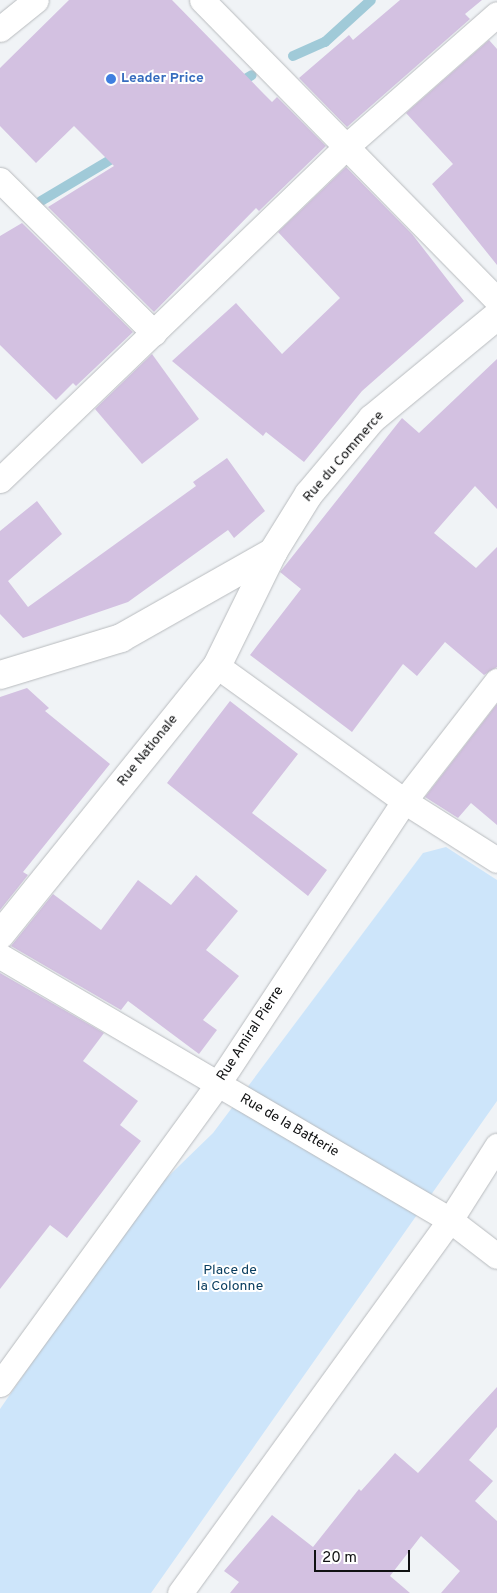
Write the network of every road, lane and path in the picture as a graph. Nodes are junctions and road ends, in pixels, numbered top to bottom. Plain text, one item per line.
1 (36, 0) edge
2 (202, 0) edge
3 (497, 14) edge
4 (0, 29) edge
5 (348, 145) junction
6 (0, 180) edge
7 (497, 300) edge
8 (497, 316) edge
9 (154, 333) junction
10 (0, 480) edge
11 (273, 552) junction
12 (217, 666) junction
13 (0, 675) edge
14 (497, 681) edge
15 (404, 801) junction
16 (497, 860) edge
17 (0, 935) edge
18 (0, 956) edge
19 (217, 1085) junction
20 (497, 1146) edge
21 (450, 1220) junction
22 (497, 1256) edge
23 (0, 1384) edge
24 (180, 1593) edge

1 - 4 street
2 - 5 street
3 - 5 street
5 - 7 street
5 - 9 street
6 - 9 street
8 - 11 street, Rue du Commerce
9 - 10 street
11 - 12 street, Rue Nationale
11 - 13 street
12 - 15 street
12 - 17 street, Rue Nationale
14 - 15 street, Rue Amiral Pierre
15 - 16 street
15 - 19 street, Rue Amiral Pierre
18 - 19 street, Rue de la Batterie
19 - 21 street, Rue de la Batterie
19 - 23 street, Rue Amiral Pierre
20 - 21 street
21 - 22 street, Rue de la Batterie
21 - 24 street

